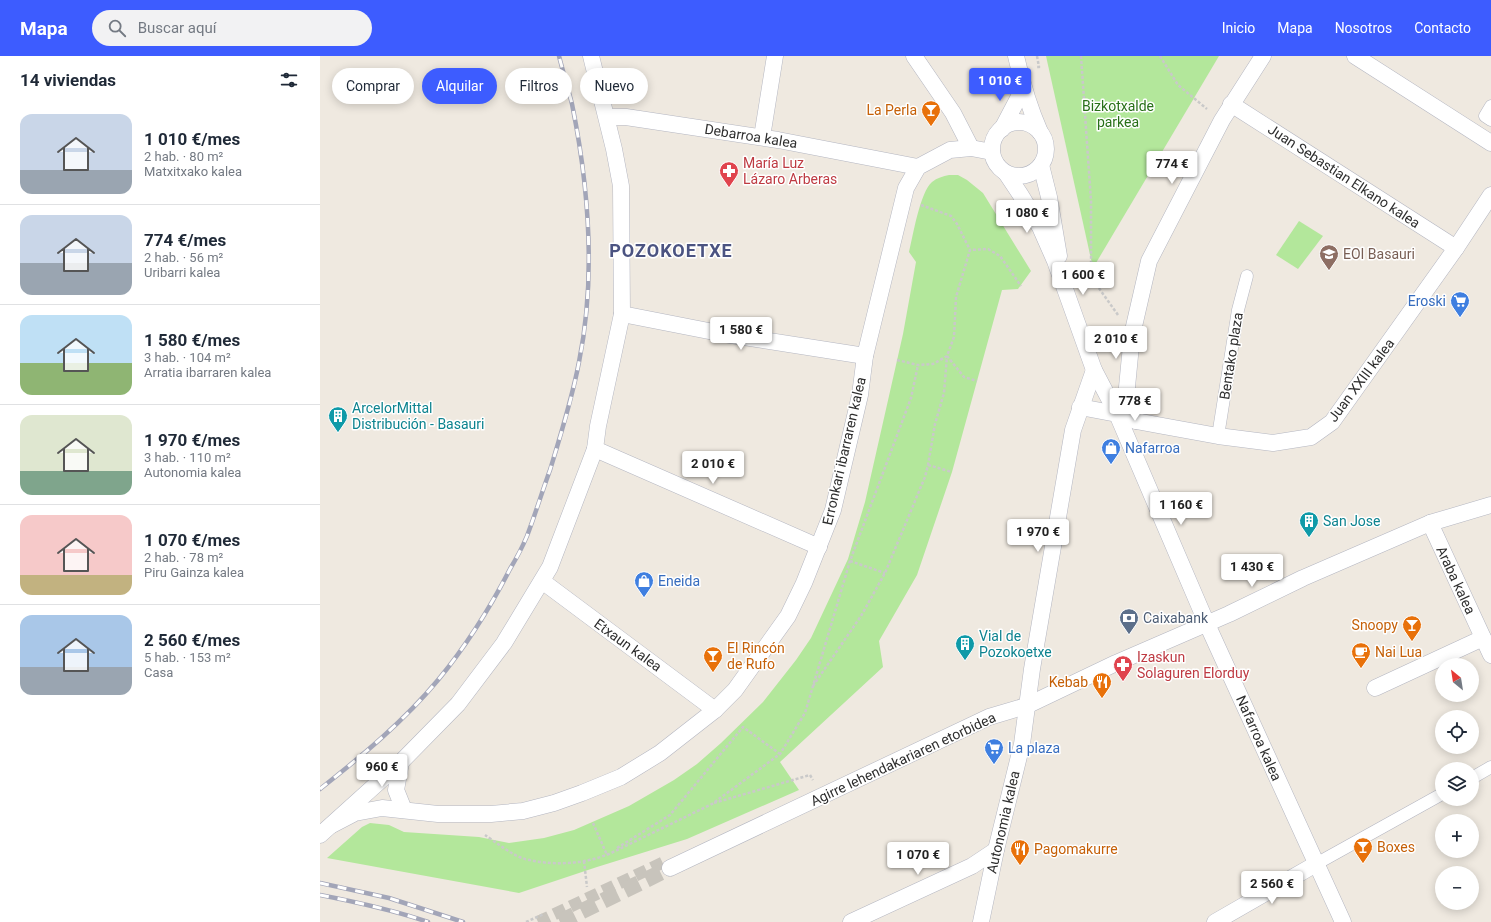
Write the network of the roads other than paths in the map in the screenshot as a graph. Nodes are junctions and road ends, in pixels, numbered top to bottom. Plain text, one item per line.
1 (590, 56) edge
2 (775, 56) edge
3 (914, 56) edge
4 (1016, 56) edge
5 (1263, 56) edge
6 (1355, 56) edge
7 (1023, 89) junction
8 (1231, 104) junction
9 (1491, 106) edge
10 (606, 117) junction
11 (1491, 120) edge
12 (1002, 129) junction
13 (1040, 133) junction
14 (1488, 136) edge
15 (762, 137) junction
16 (971, 148) junction
17 (992, 152) junction
18 (1041, 165) junction
19 (918, 167) junction
20 (1006, 173) junction
21 (1491, 195) edge
22 (1456, 248) junction
23 (1247, 276) dead end
24 (1065, 287) junction
25 (622, 314) junction
26 (865, 356) junction
27 (1094, 370) junction
28 (1127, 387) junction
29 (1107, 396) junction
30 (1080, 407) junction
31 (1117, 414) junction
32 (1136, 421) junction
33 (1218, 436) junction
34 (1128, 440) junction
35 (596, 449) junction
36 (1491, 505) edge
37 (1430, 523) junction
38 (819, 547) junction
39 (542, 581) junction
40 (1207, 624) junction
41 (1483, 638) junction
42 (1491, 655) edge
43 (1375, 688) dead end
44 (1026, 706) junction
45 (715, 710) junction
46 (401, 762) junction
47 (1491, 768) edge
48 (1479, 774) edge
49 (1435, 798) edge
50 (404, 810) junction
51 (326, 830) edge
52 (996, 850) junction
53 (1316, 864) junction
54 (670, 868) tunnel mouth
55 (851, 922) edge
56 (981, 922) edge
57 (1214, 922) edge
58 (1343, 922) edge

1 - 10 street
2 - 15 street
3 - 16 street
4 - 7 street
5 - 8 street
6 - 14 street
7 - 12 street
7 - 13 street
8 - 22 street, Juan Sebastian Elkano kalea
8 - 28 street
9 - 11 street
10 - 15 street, Debarroa kalea
10 - 25 street
12 - 13 street
12 - 17 street
13 - 18 street
15 - 19 street, Debarroa kalea
16 - 17 street
16 - 19 street
17 - 20 street
18 - 20 street
18 - 24 street, Nafarroa kalea
19 - 26 street, Erronkari ibarraren kalea
20 - 24 street, Nafarroa kalea
21 - 22 street, Juan XXIII kalea
22 - 33 street, Juan XXIII kalea
23 - 33 street, Bentako plaza
24 - 27 street, Nafarroa kalea
25 - 26 street
25 - 35 street
26 - 38 street, Erronkari ibarraren kalea
27 - 29 street, Nafarroa kalea
27 - 30 street, Autonomia kalea
28 - 29 street
28 - 32 street
29 - 31 street, Nafarroa kalea
30 - 31 street, Juan XXIII kalea
30 - 44 street, Autonomia kalea
31 - 32 street, Juan XXIII kalea
31 - 34 street, Nafarroa kalea
32 - 33 street, Juan XXIII kalea
32 - 34 street
34 - 40 street, Nafarroa kalea
35 - 38 street
35 - 39 street
36 - 37 street, Agirre lehendakariaren etorbidea
37 - 40 street, Agirre lehendakariaren etorbidea
37 - 41 street, Araba kalea
38 - 45 street, Erronkari ibarraren kalea
39 - 45 street, Etxaun kalea
39 - 46 street
40 - 44 street, Agirre lehendakariaren etorbidea
40 - 53 street, Nafarroa kalea
41 - 42 street, Araba kalea
41 - 43 street
44 - 52 street, Autonomia kalea
44 - 54 street, Agirre lehendakariaren etorbidea
45 - 50 street, Erronkari ibarraren kalea
46 - 50 street
46 - 51 street
47 - 48 street
49 - 53 street
50 - 51 street, Erronkari ibarraren kalea
52 - 55 street
52 - 56 street, Autonomia kalea
53 - 57 street
53 - 58 street, Nafarroa kalea

